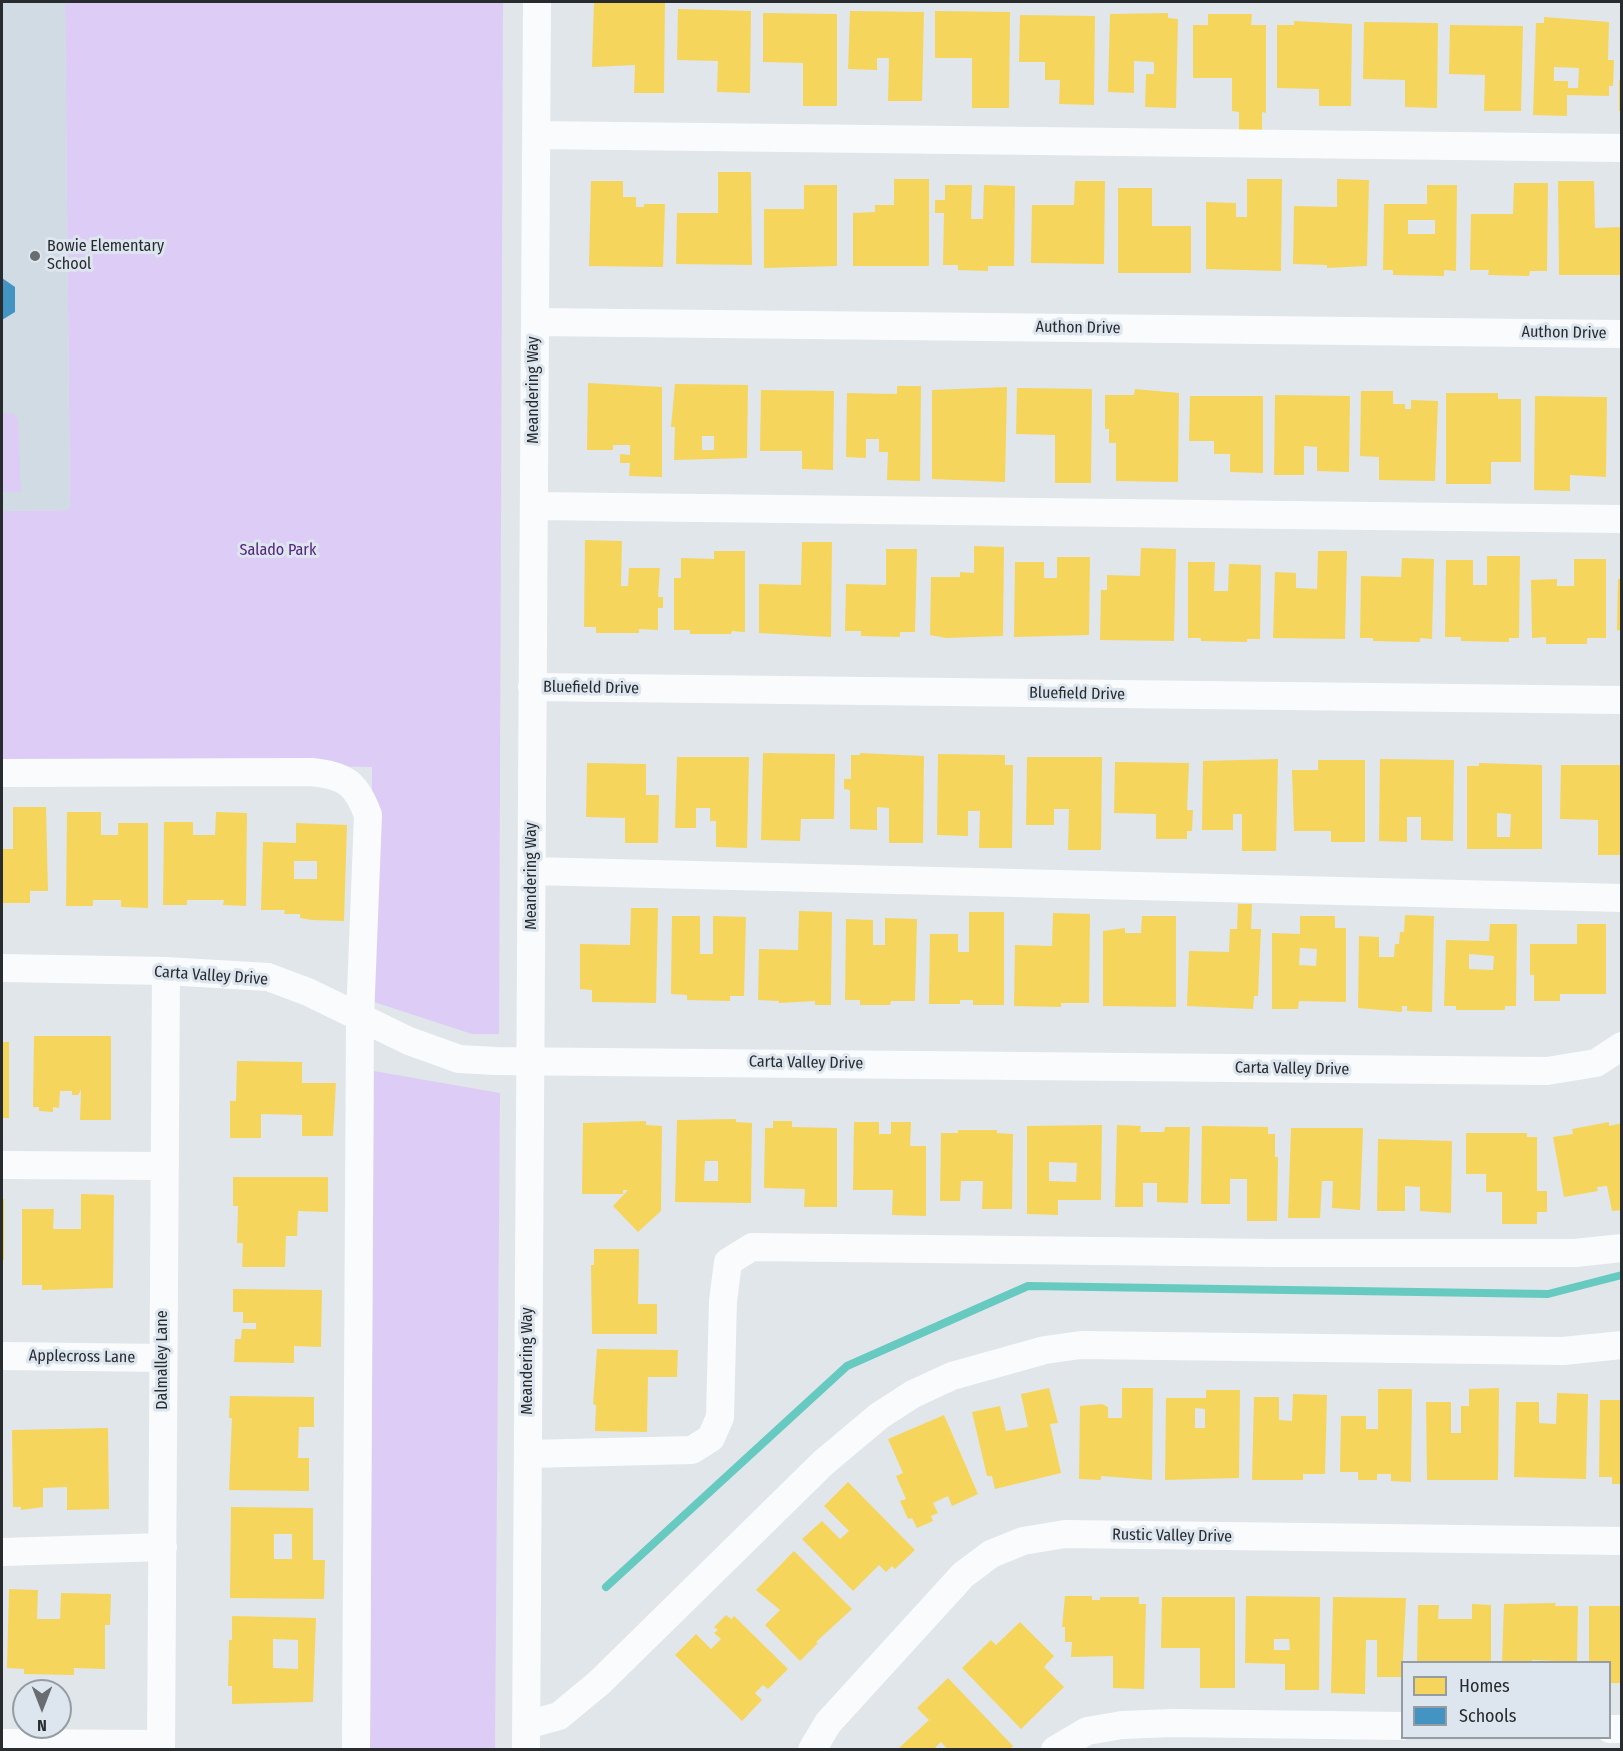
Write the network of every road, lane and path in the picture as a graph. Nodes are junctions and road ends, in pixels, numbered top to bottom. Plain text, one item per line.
1 (537, 2) edge
2 (536, 135) junction
3 (1622, 148) edge
4 (535, 322) junction
5 (1622, 334) edge
6 (534, 506) junction
7 (1622, 519) edge
8 (532, 687) junction
9 (1622, 700) edge
10 (2, 773) edge
11 (532, 871) junction
12 (1622, 898) edge
13 (2, 968) edge
14 (166, 971) junction
15 (360, 1019) junction
16 (1622, 1046) edge
17 (530, 1061) junction
18 (2, 1165) edge
19 (165, 1166) junction
20 (1622, 1248) edge
21 (1622, 1345) edge
22 (2, 1356) edge
23 (163, 1358) junction
24 (528, 1454) junction
25 (1622, 1541) edge
26 (162, 1547) junction
27 (2, 1552) edge
28 (1401, 1726) edge
29 (526, 1737) edge
30 (2, 1743) edge
31 (161, 1747) edge
32 (356, 1749) edge
33 (812, 1749) edge
34 (1055, 1749) edge

1 - 2 street, Meandering Way
2 - 3 street
2 - 4 street, Meandering Way
4 - 5 street, Authon Drive
4 - 6 street, Meandering Way
6 - 7 street
6 - 8 street, Meandering Way
8 - 9 street, Bluefield Drive
8 - 11 street, Meandering Way
10 - 15 street
11 - 12 street
11 - 17 street, Meandering Way
13 - 14 street, Carta Valley Drive
14 - 15 street, Carta Valley Drive
14 - 19 street, Dalmalley Lane
15 - 17 street, Carta Valley Drive
15 - 32 street
16 - 17 street, Carta Valley Drive
17 - 24 street, Meandering Way
18 - 19 street
19 - 23 street, Dalmalley Lane
20 - 24 street
21 - 29 street
22 - 23 street, Applecross Lane
23 - 26 street, Dalmalley Lane
24 - 29 street, Meandering Way
25 - 33 street, Rustic Valley Drive
26 - 27 street
26 - 31 street, Dalmalley Lane
28 - 34 street
30 - 31 street

